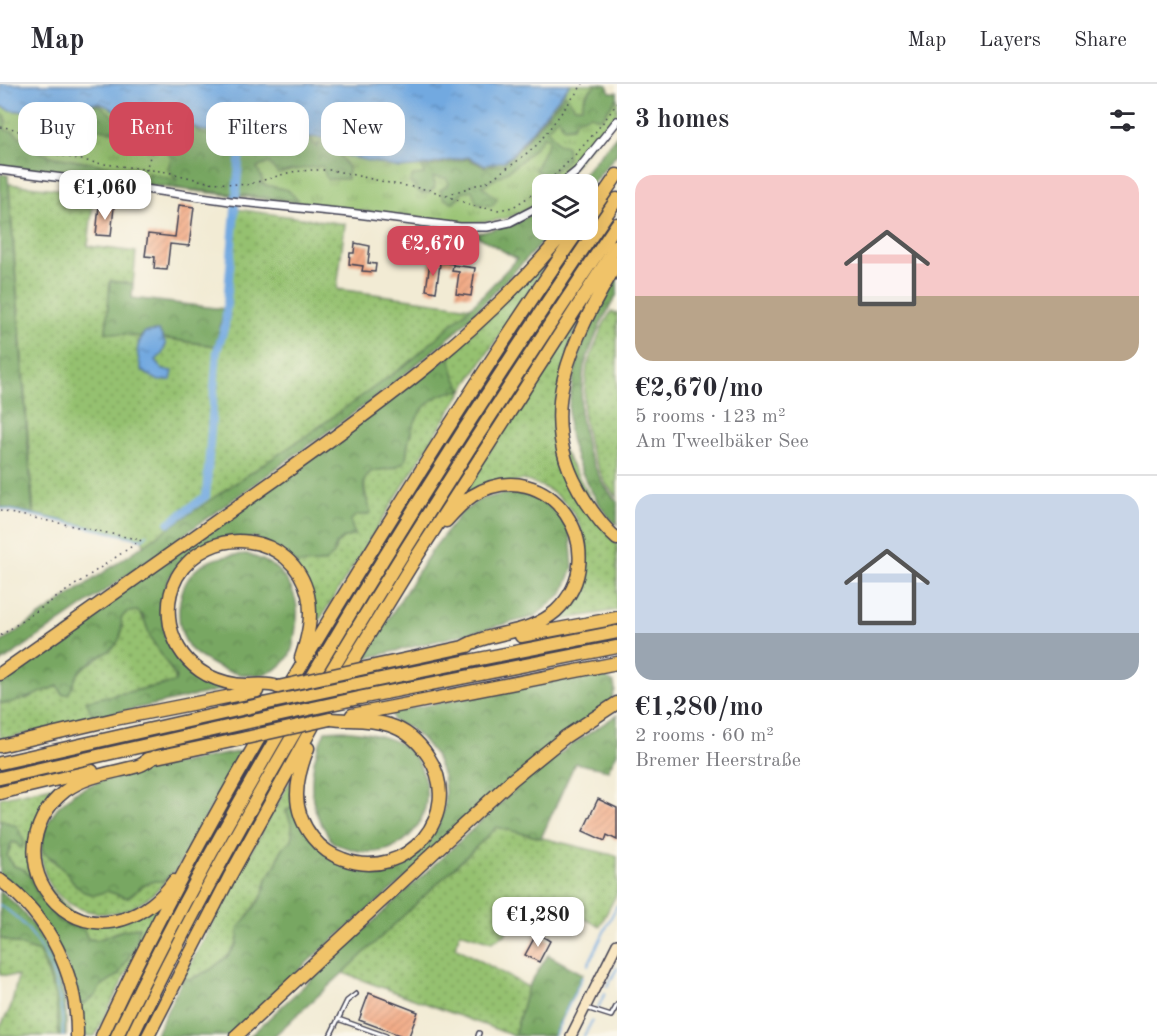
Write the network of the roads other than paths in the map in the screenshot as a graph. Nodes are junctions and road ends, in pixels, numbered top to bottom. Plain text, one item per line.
1 (617, 121) edge
2 (617, 166) edge
3 (0, 170) edge
4 (573, 174) edge
5 (617, 175) edge
6 (598, 190) edge
7 (617, 199) edge
8 (598, 203) edge
9 (532, 210) edge
10 (617, 224) edge
11 (557, 240) edge
12 (572, 240) edge
13 (617, 245) edge
14 (617, 263) edge
15 (617, 539) edge
16 (412, 564) junction
17 (617, 618) edge
18 (617, 632) edge
19 (463, 647) junction
20 (617, 647) edge
21 (617, 663) edge
22 (0, 674) edge
23 (296, 676) junction
24 (278, 687) junction
25 (617, 703) edge
26 (330, 719) junction
27 (314, 724) junction
28 (0, 746) edge
29 (154, 757) junction
30 (0, 763) edge
31 (0, 778) edge
32 (0, 793) edge
33 (190, 862) junction
34 (0, 880) edge
35 (617, 944) edge
36 (356, 994) dead end
37 (617, 1005) edge
38 (584, 1007) junction
39 (338, 1019) junction
40 (77, 1036) edge
41 (102, 1036) edge
42 (117, 1036) edge
43 (132, 1036) edge
44 (148, 1036) edge
45 (236, 1036) edge
46 (330, 1036) edge
47 (386, 1036) edge
48 (571, 1036) edge

1 - 4 street
2 - 6 highway
3 - 9 street
5 - 8 highway
7 - 42 highway
10 - 43 highway
11 - 22 highway
12 - 23 highway
13 - 16 highway
14 - 15 highway
16 - 19 highway
16 - 27 highway
17 - 19 highway
18 - 30 highway, bridge
19 - 24 highway, bridge
20 - 31 highway, bridge
21 - 26 highway
23 - 24 highway
23 - 33 highway
24 - 28 highway
25 - 45 highway
26 - 27 highway
26 - 29 highway, bridge
27 - 44 highway
29 - 32 highway
29 - 33 highway
33 - 41 highway
34 - 40 highway
35 - 38 main road
36 - 39 lane
37 - 38 lane
38 - 48 main road
39 - 46 lane
39 - 47 lane

